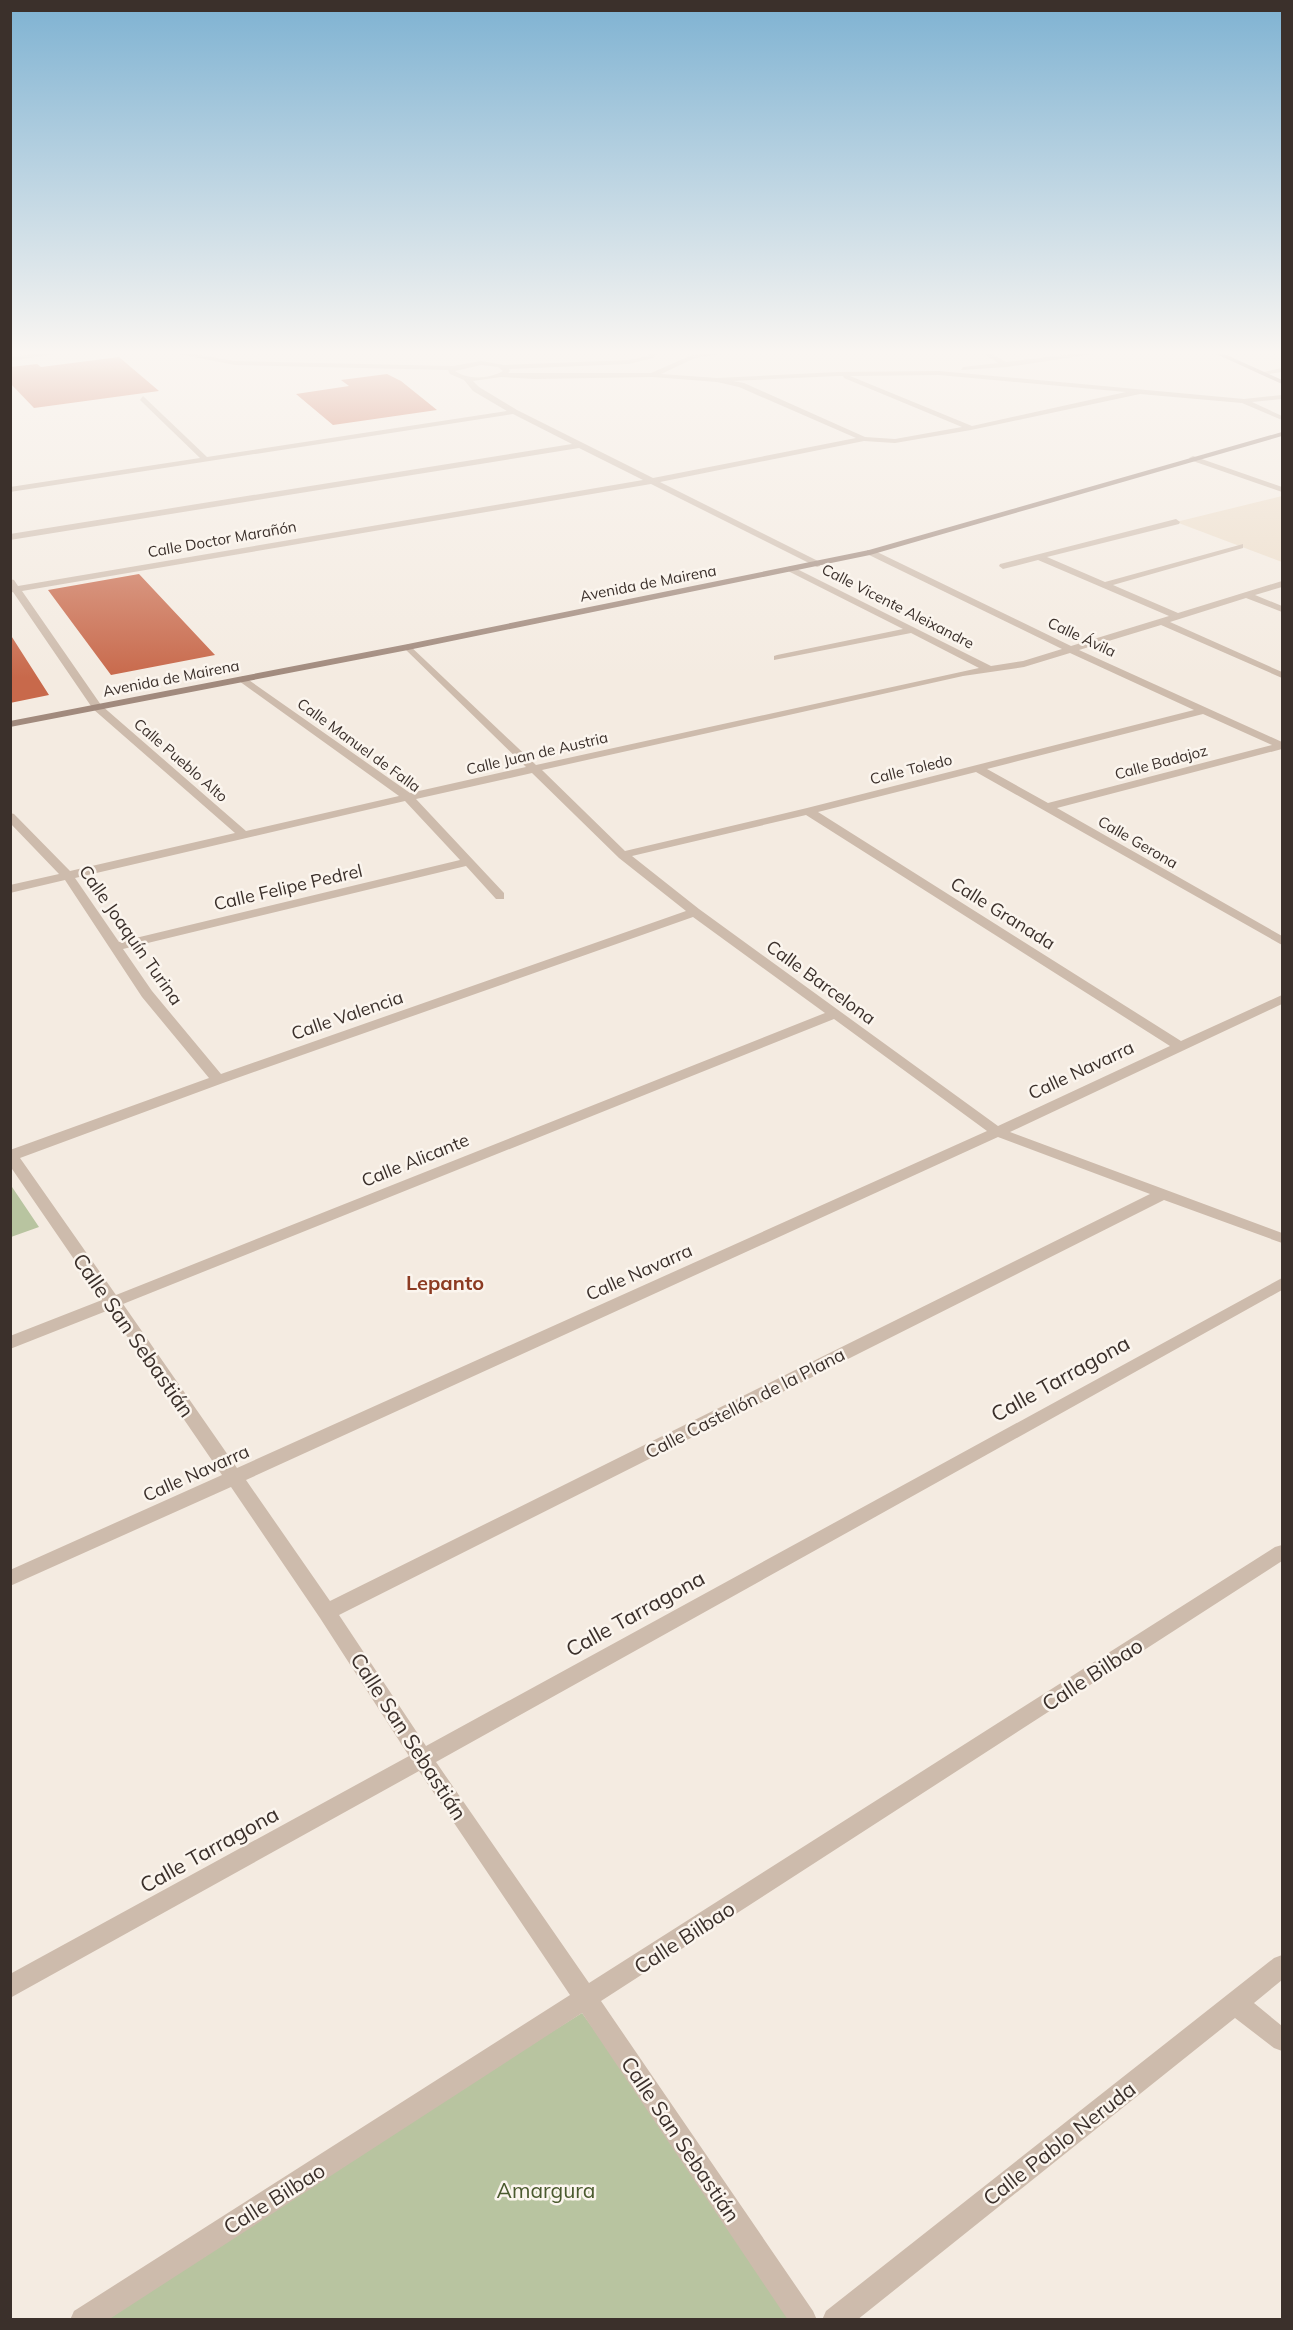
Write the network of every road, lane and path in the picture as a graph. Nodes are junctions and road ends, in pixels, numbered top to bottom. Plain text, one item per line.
1 (201, 461) edge
2 (483, 461) edge
3 (611, 461) edge
4 (754, 461) edge
5 (1184, 461) edge
6 (1201, 461) edge
7 (652, 481) junction
8 (10, 490) edge
9 (1282, 490) edge
10 (1176, 522) dead end
11 (10, 537) edge
12 (1240, 546) dead end
13 (870, 552) junction
14 (1036, 556) junction
15 (817, 564) junction
16 (1003, 566) dead end
17 (791, 569) junction
18 (1282, 584) edge
19 (1104, 585) junction
20 (12, 587) edge
21 (1246, 595) junction
22 (1282, 609) edge
23 (1177, 616) junction
24 (1160, 621) junction
25 (911, 630) junction
26 (408, 647) junction
27 (1069, 649) junction
28 (777, 658) dead end
29 (990, 669) junction
30 (1282, 675) edge
31 (243, 679) junction
32 (97, 707) junction
33 (1206, 710) junction
34 (10, 724) edge
35 (1282, 746) edge
36 (978, 768) junction
37 (533, 770) junction
38 (408, 797) junction
39 (1048, 807) junction
40 (808, 811) junction
41 (10, 816) edge
42 (245, 836) junction
43 (623, 855) junction
44 (470, 862) junction
45 (68, 876) junction
46 (10, 889) edge
47 (500, 896) dead end
48 (695, 912) junction
49 (1282, 942) edge
50 (115, 947) junction
51 (1282, 999) edge
52 (835, 1014) junction
53 (1179, 1046) junction
54 (218, 1080) junction
55 (997, 1132) junction
56 (11, 1155) edge
57 (1163, 1194) junction
58 (1282, 1238) edge
59 (1282, 1283) edge
60 (111, 1302) junction
61 (10, 1343) edge
62 (234, 1477) junction
63 (1282, 1552) edge
64 (10, 1579) edge
65 (327, 1612) junction
66 (422, 1758) junction
67 (1282, 1966) edge
68 (10, 1987) edge
69 (586, 2000) junction
70 (1235, 2003) junction
71 (1282, 2040) edge
72 (83, 2319) edge
73 (804, 2319) edge
74 (836, 2319) edge

1 - 8 street
2 - 11 street
3 - 7 street
4 - 7 street, Calle Doctor Marañón
5 - 13 street, Avenida de Mairena
6 - 9 street
7 - 15 street
7 - 20 street, Calle Doctor Marañón
10 - 14 street
12 - 19 street
13 - 15 street, Avenida de Mairena
13 - 27 street, Calle Ávila
14 - 16 street
14 - 19 street
15 - 17 street, Avenida de Mairena
17 - 25 street, Calle Vicente Aleixandre
17 - 26 street, Avenida de Mairena
18 - 21 street, Calle Juan de Austria
19 - 23 street
20 - 32 street, Calle Pueblo Alto
21 - 22 street
21 - 23 street, Calle Juan de Austria
23 - 24 street, Calle Juan de Austria
24 - 27 street, Calle Juan de Austria
24 - 30 street
25 - 28 street
25 - 29 street, Calle Vicente Aleixandre
26 - 31 street, Avenida de Mairena
26 - 37 street, Calle Barcelona
27 - 29 street, Calle Juan de Austria
27 - 33 street, Calle Ávila
29 - 37 street, Calle Juan de Austria
31 - 32 street, Avenida de Mairena
31 - 38 street, Calle Manuel de Falla
32 - 34 street, Avenida de Mairena
32 - 42 street, Calle Pueblo Alto
33 - 35 street, Calle Ávila
33 - 36 street, Calle Toledo
35 - 39 street, Calle Badajoz
36 - 39 street, Calle Gerona
36 - 40 street, Calle Toledo
37 - 38 street, Calle Juan de Austria
37 - 43 street, Calle Barcelona
38 - 42 street, Calle Juan de Austria
38 - 44 street, Calle Manuel de Falla
39 - 49 street, Calle Gerona
40 - 43 street, Calle Toledo
40 - 53 street, Calle Granada
41 - 45 street, Calle Joaquín Turina
42 - 45 street, Calle Juan de Austria
43 - 48 street, Calle Barcelona
44 - 47 street, Calle Manuel de Falla
44 - 50 street, Calle Felipe Pedrel
45 - 46 street, Calle Juan de Austria
45 - 50 street, Calle Joaquín Turina
48 - 52 street, Calle Barcelona
48 - 54 street, Calle Valencia
50 - 54 street, Calle Joaquín Turina
51 - 53 street, Calle Navarra
52 - 55 street, Calle Barcelona
52 - 60 street, Calle Alicante
53 - 55 street, Calle Navarra
54 - 56 street, Calle Valencia
55 - 57 street, Calle Barcelona
55 - 62 street, Calle Navarra
56 - 60 street, Calle San Sebastián
57 - 58 street, Calle Barcelona
57 - 65 street, Calle Castellón de la Plana
59 - 66 street, Calle Tarragona
60 - 61 street, Calle Alicante
60 - 62 street, Calle San Sebastián
62 - 64 street, Calle Navarra
62 - 65 street, Calle San Sebastián
63 - 69 street, Calle Bilbao
65 - 66 street, Calle San Sebastián
66 - 68 street, Calle Tarragona
66 - 69 street, Calle San Sebastián
67 - 70 street, Calle Pablo Neruda
69 - 72 street, Calle Bilbao
69 - 73 street, Calle San Sebastián
70 - 71 street
70 - 74 street, Calle Pablo Neruda

